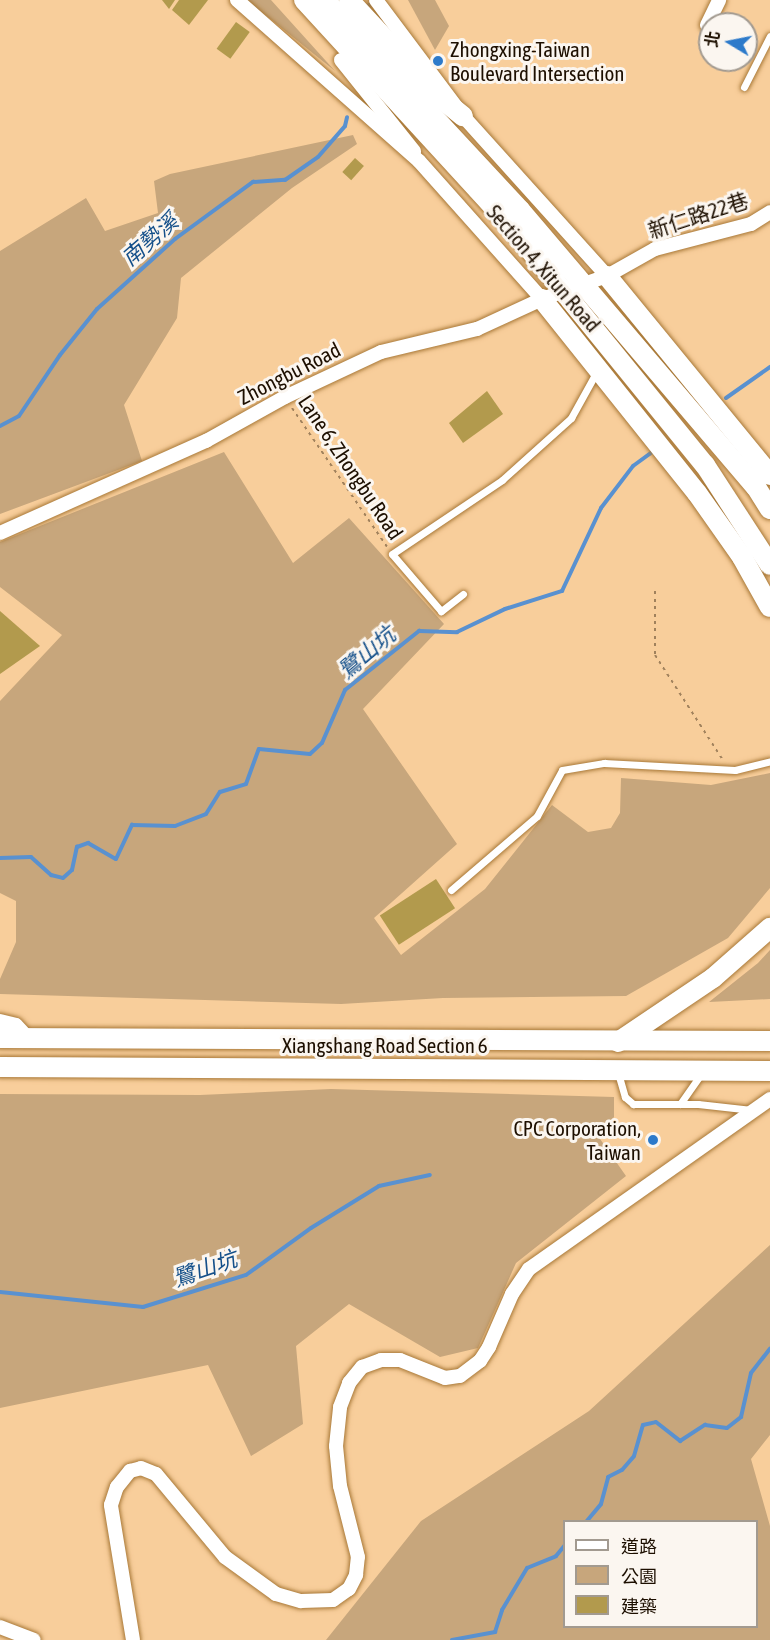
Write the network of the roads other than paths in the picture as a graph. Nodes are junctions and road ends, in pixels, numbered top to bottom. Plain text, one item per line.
1 (237, 0) edge
2 (290, 0) edge
3 (304, 0) edge
4 (325, 0) edge
5 (349, 0) edge
6 (376, 0) edge
7 (770, 36) edge
8 (341, 60) junction
9 (744, 87) dead end
10 (463, 117) junction
11 (443, 153) junction
12 (419, 161) junction
13 (770, 212) edge
14 (607, 276) junction
15 (583, 287) junction
16 (563, 292) junction
17 (542, 299) junction
18 (598, 368) junction
19 (770, 475) edge
20 (770, 508) edge
21 (0, 533) edge
22 (770, 565) edge
23 (463, 594) dead end
24 (770, 607) edge
25 (770, 761) edge
26 (451, 890) dead end
27 (770, 927) edge
28 (0, 1021) edge
29 (0, 1038) edge
30 (28, 1038) junction
31 (770, 1041) edge
32 (618, 1042) junction
33 (0, 1067) edge
34 (617, 1071) junction
35 (708, 1071) junction
36 (770, 1071) edge
37 (770, 1099) edge
38 (680, 1104) junction
39 (752, 1110) junction
40 (0, 1627) edge
41 (34, 1640) edge
42 (133, 1640) edge

1 - 12 street, Section 4, Xitun Road
2 - 8 street
3 - 11 street, Section 4, Xitun Road
4 - 15 street, Section 4, Xitun Road
5 - 10 street, Section 4, Xitun Road
6 - 10 street, Section 4, Xitun Road
7 - 9 lane
8 - 11 street
8 - 12 street
10 - 14 street, Section 4, Xitun Road
11 - 16 street, Section 4, Xitun Road
12 - 17 street, Section 4, Xitun Road
13 - 14 street, 新仁路22巷
14 - 15 street, Zhongbu Road
14 - 19 street, Section 4, Xitun Road
15 - 16 street, Zhongbu Road
15 - 20 street, Section 4, Xitun Road
16 - 17 street, Zhongbu Road
16 - 22 street, Section 4, Xitun Road
17 - 18 street, Section 4, Xitun Road
17 - 21 street, Zhongbu Road
18 - 23 lane
18 - 24 street, Section 4, Xitun Road
25 - 26 lane
27 - 32 street
28 - 30 street
29 - 30 street, Xiangshang Road Section 6
30 - 32 street, Xiangshang Road Section 6
31 - 32 street, Xiangshang Road Section 6
33 - 34 street, Xiangshang Road Section 6
34 - 35 street, Xiangshang Road Section 6
34 - 38 lane
35 - 36 street, Xiangshang Road Section 6
35 - 38 lane
37 - 39 street
38 - 39 lane
39 - 42 street
40 - 41 street

